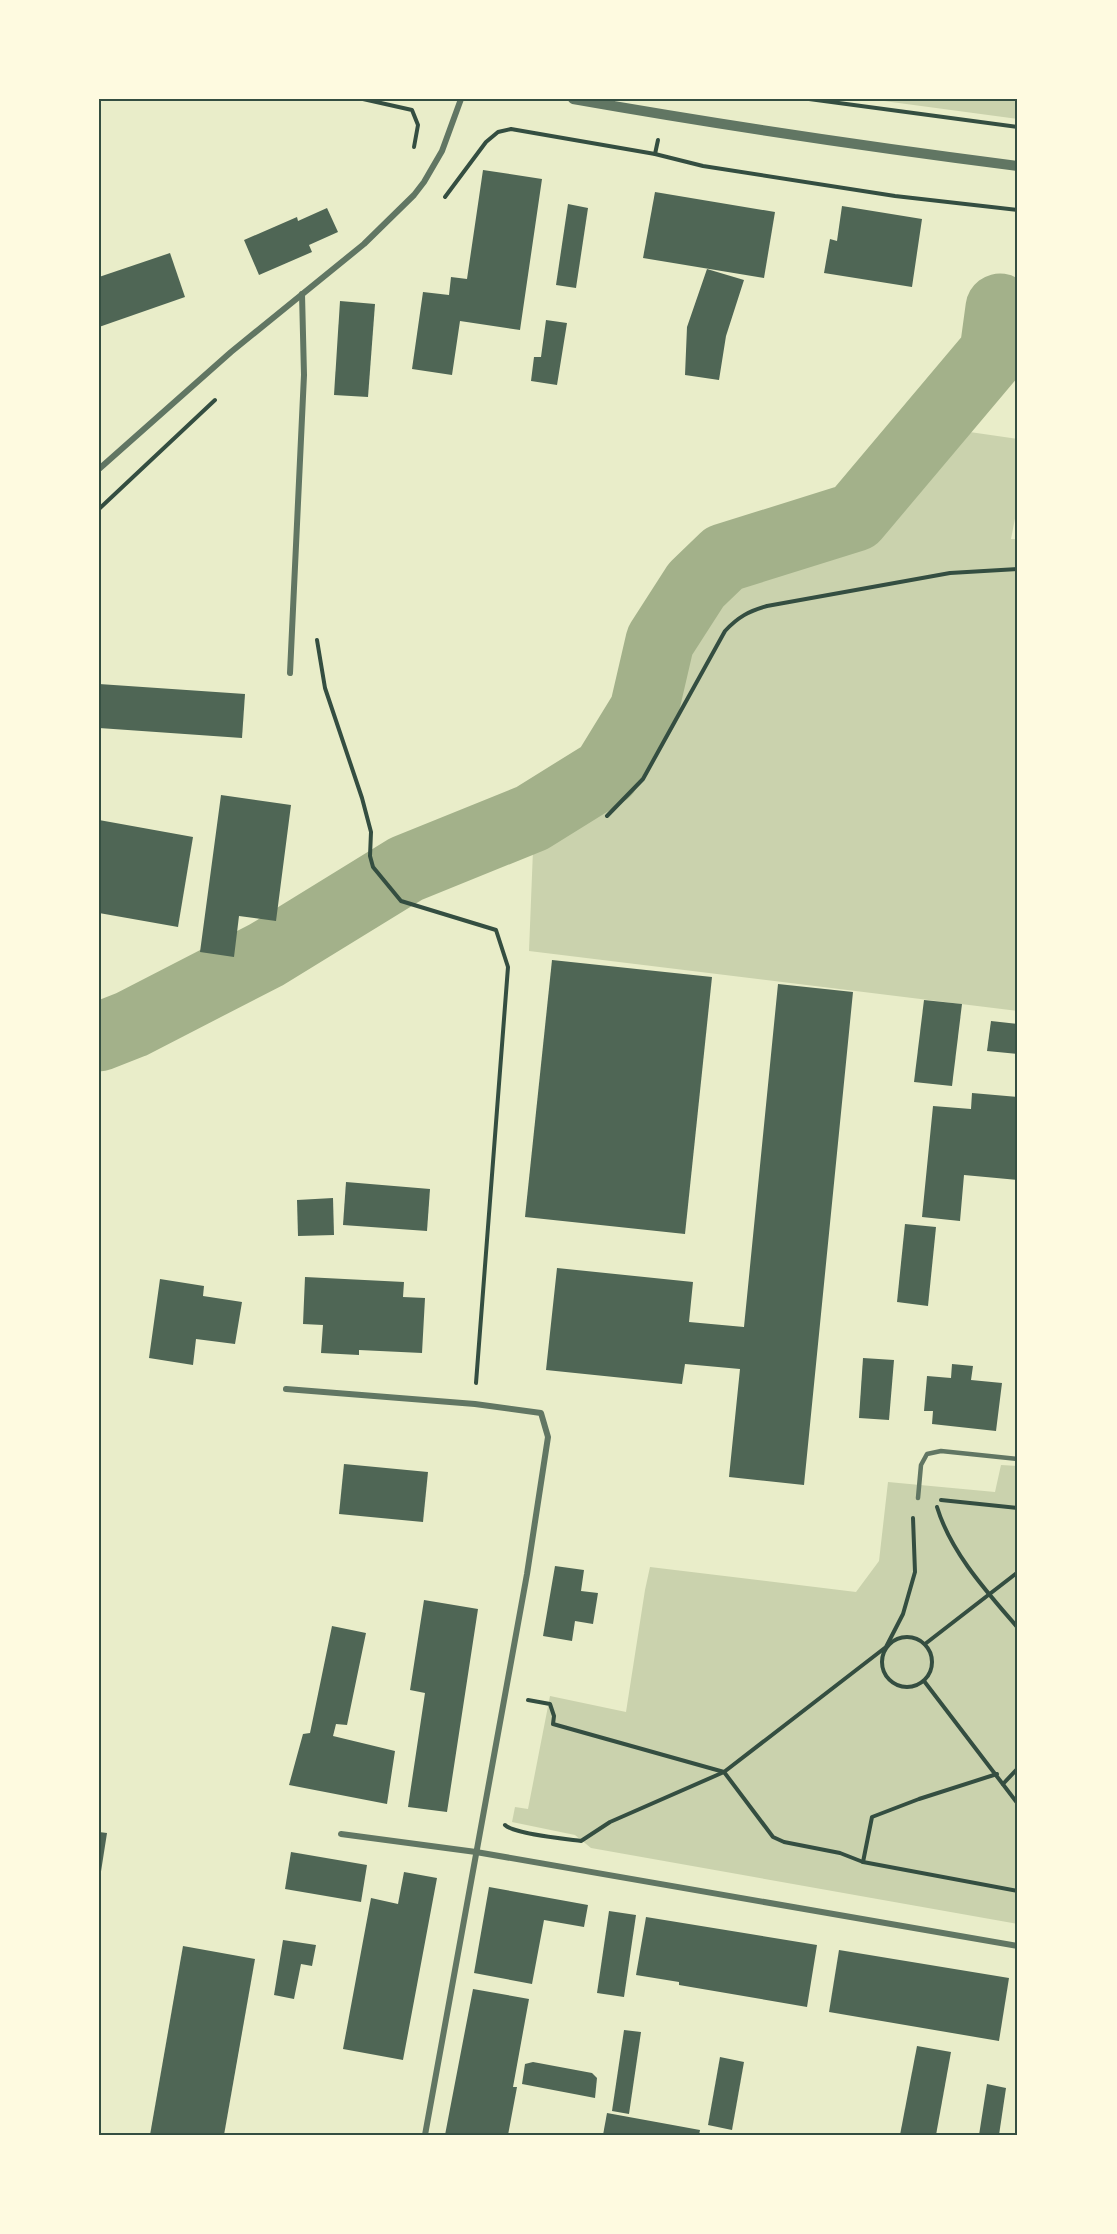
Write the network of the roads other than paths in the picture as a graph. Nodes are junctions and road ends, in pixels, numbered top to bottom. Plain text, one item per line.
1 (461, 99) edge
2 (573, 99) edge
3 (618, 103) edge
4 (1018, 166) edge
5 (302, 294) junction
6 (99, 470) edge
7 (290, 673) dead end
8 (286, 1389) dead end
9 (1018, 1459) edge
10 (918, 1498) road end
11 (341, 1833) dead end
12 (476, 1852) junction
13 (1018, 1946) edge
14 (425, 2135) edge

1 - 5 street
2 - 3 street
3 - 4 street
5 - 6 street
5 - 7 street
8 - 12 street
9 - 10 lane
11 - 12 street
12 - 13 street
12 - 14 street

